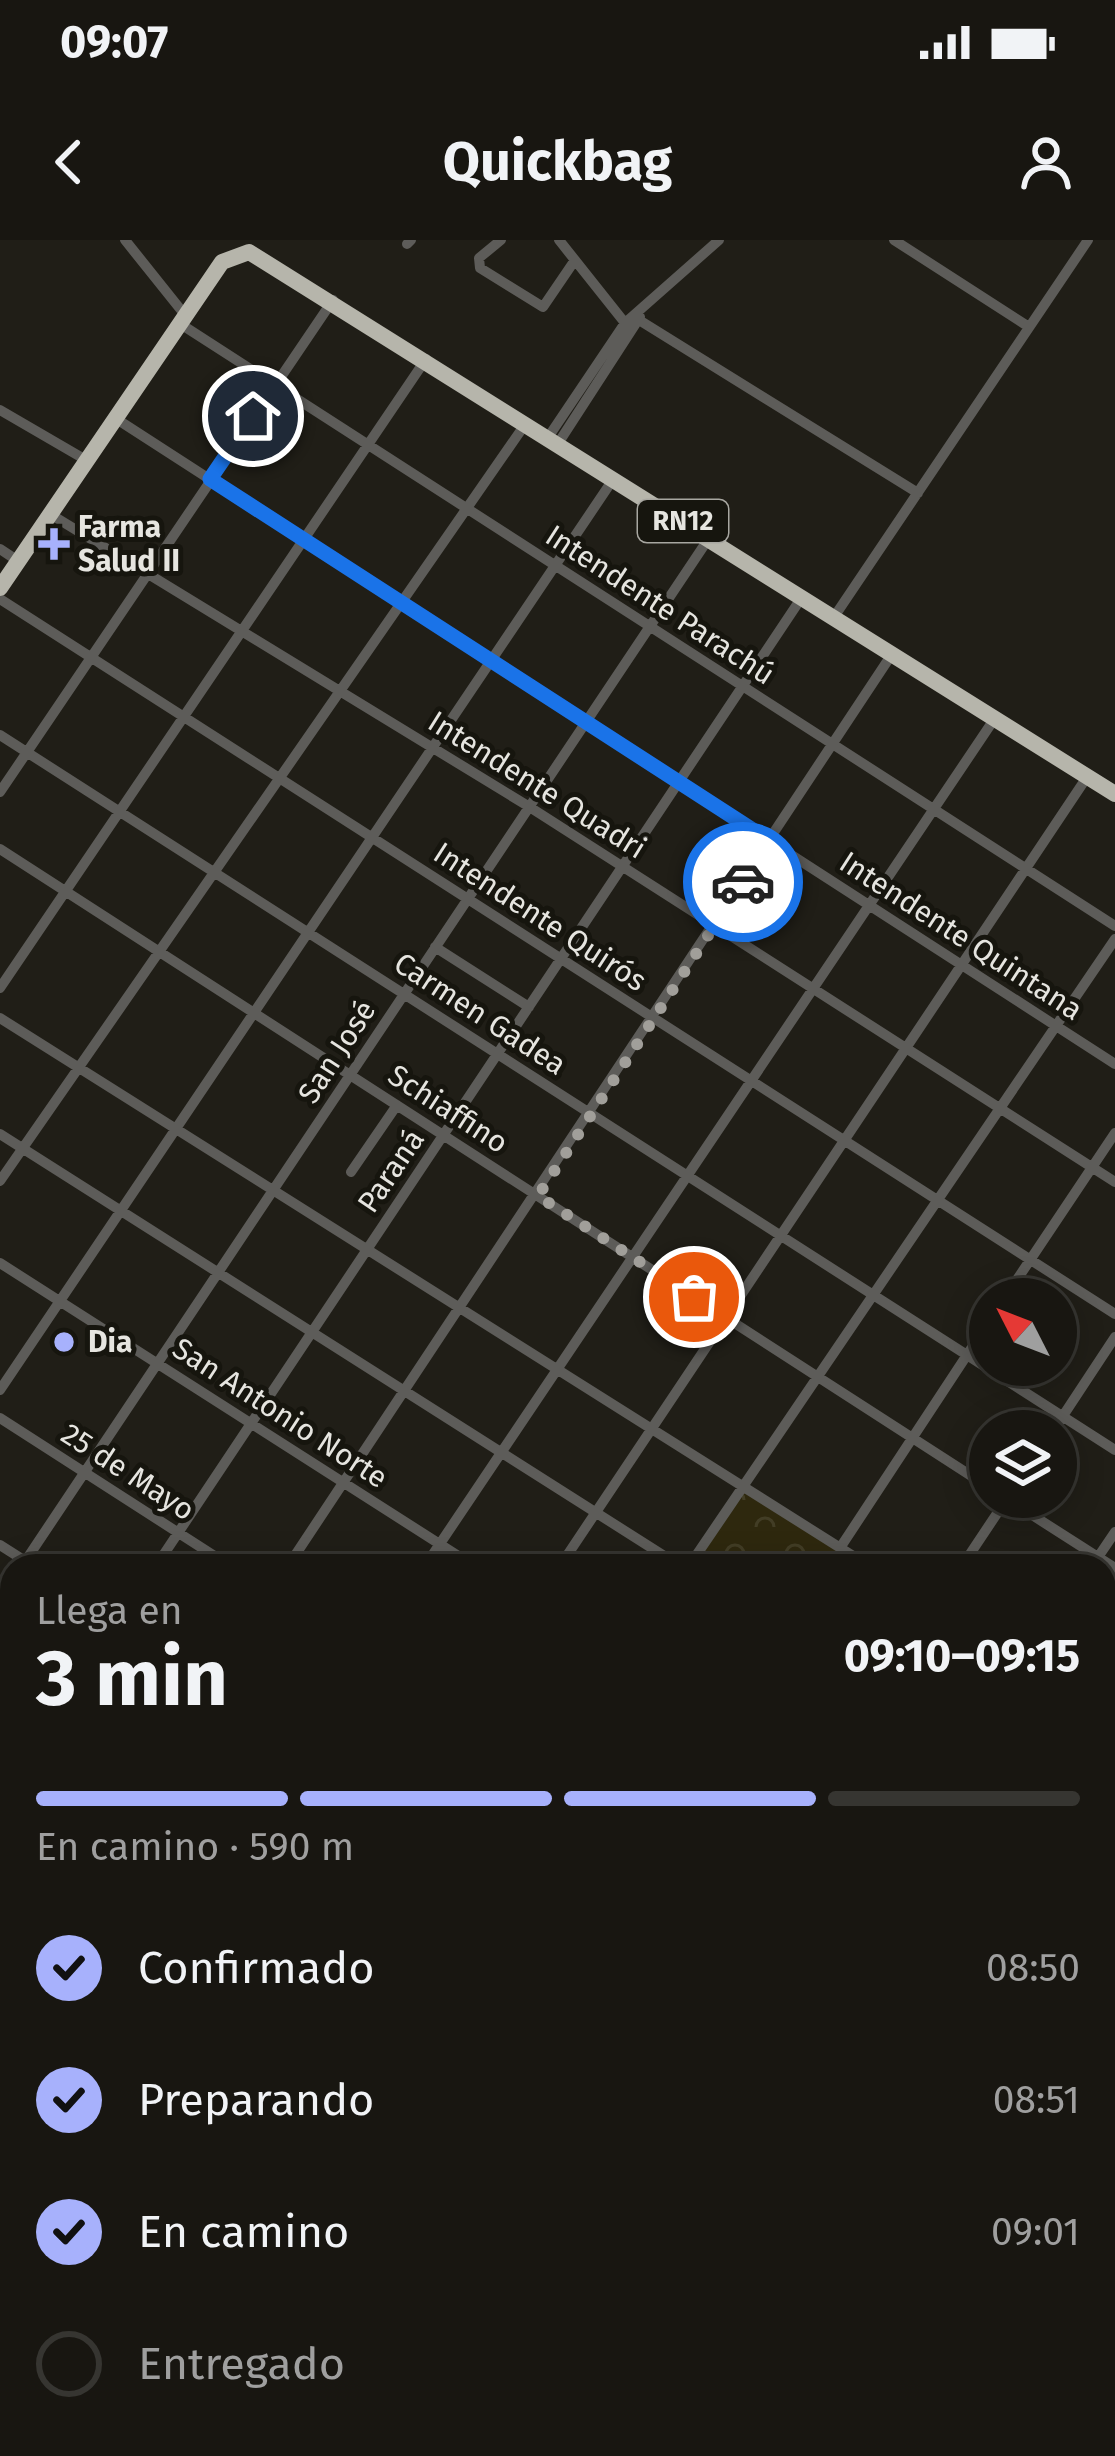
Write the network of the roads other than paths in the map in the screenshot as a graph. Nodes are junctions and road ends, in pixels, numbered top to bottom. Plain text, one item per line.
1 (124, 240) edge
2 (502, 240) edge
3 (559, 240) edge
4 (894, 240) edge
5 (1069, 240) edge
6 (710, 243) edge
7 (1084, 245) edge
8 (575, 260) junction
9 (333, 300) junction
10 (182, 319) junction
11 (632, 325) junction
12 (1029, 328) junction
13 (426, 359) junction
14 (274, 384) junction
15 (0, 410) edge
16 (115, 418) junction
17 (526, 423) junction
18 (554, 439) junction
19 (368, 445) junction
20 (86, 460) junction
21 (614, 478) junction
22 (210, 479) junction
23 (918, 493) junction
24 (467, 508) junction
25 (50, 514) junction
26 (709, 538) junction
27 (303, 539) junction
28 (0, 549) edge
29 (18, 561) junction
30 (555, 566) junction
31 (147, 573) junction
32 (0, 588) edge
33 (802, 597) junction
34 (0, 599) edge
35 (401, 603) junction
36 (834, 617) junction
37 (650, 627) junction
38 (241, 631) junction
39 (892, 654) junction
40 (91, 657) junction
41 (491, 661) junction
42 (742, 686) junction
43 (340, 691) junction
44 (183, 716) junction
45 (995, 718) junction
46 (586, 722) junction
47 (0, 735) edge
48 (833, 745) junction
49 (433, 748) junction
50 (27, 752) junction
51 (1087, 777) junction
52 (280, 778) junction
53 (679, 782) junction
54 (0, 792) edge
55 (1115, 794) edge
56 (528, 806) junction
57 (934, 809) junction
58 (119, 811) junction
59 (373, 838) junction
60 (770, 841) junction
61 (0, 849) edge
62 (622, 867) junction
63 (1025, 868) junction
64 (214, 872) junction
65 (64, 891) junction
66 (468, 899) junction
67 (869, 905) junction
68 (715, 926) junction
69 (1115, 926) edge
70 (309, 933) junction
71 (1115, 939) edge
72 (435, 947) junction
73 (159, 952) junction
74 (561, 959) junction
75 (961, 964) junction
76 (0, 988) edge
77 (813, 988) junction
78 (404, 994) junction
79 (529, 1007) junction
80 (253, 1012) junction
81 (0, 1018) edge
82 (654, 1018) junction
83 (1057, 1026) junction
84 (905, 1048) junction
85 (497, 1054) junction
86 (1115, 1064) edge
87 (80, 1068) junction
88 (350, 1075) junction
89 (750, 1080) junction
90 (397, 1105) junction
91 (1001, 1108) junction
92 (591, 1114) junction
93 (172, 1128) junction
94 (1115, 1133) edge
95 (0, 1134) edge
96 (443, 1135) junction
97 (843, 1140) junction
98 (22, 1149) junction
99 (1093, 1167) junction
100 (351, 1172) dead end
101 (686, 1175) junction
102 (0, 1181) edge
103 (1115, 1182) edge
104 (275, 1192) junction
105 (538, 1196) junction
106 (939, 1201) junction
107 (119, 1210) junction
108 (779, 1234) junction
109 (367, 1250) junction
110 (632, 1257) junction
111 (1030, 1260) junction
112 (0, 1263) edge
113 (220, 1274) junction
114 (1018, 1278) edge
115 (875, 1296) junction
116 (59, 1300) junction
117 (460, 1308) junction
118 (1115, 1315) edge
119 (724, 1317) junction
120 (312, 1332) junction
121 (1115, 1337) edge
122 (969, 1352) edge
123 (967, 1355) junction
124 (160, 1365) junction
125 (556, 1369) junction
126 (820, 1378) junction
127 (0, 1390) edge
128 (404, 1390) junction
129 (1054, 1410) edge
130 (1067, 1410) edge
131 (0, 1418) edge
132 (251, 1423) junction
133 (1077, 1425) edge
134 (651, 1428) junction
135 (912, 1438) junction
136 (1115, 1450) edge
137 (501, 1452) junction
138 (87, 1473) junction
139 (969, 1475) edge
140 (345, 1483) junction
141 (744, 1487) junction
142 (595, 1514) junction
143 (993, 1518) edge
144 (1034, 1518) edge
145 (178, 1532) junction
146 (440, 1544) junction
147 (840, 1548) junction
148 (33, 1554) edge
149 (164, 1554) edge
150 (212, 1554) edge
151 (296, 1554) edge
152 (433, 1554) edge
153 (455, 1554) edge
154 (568, 1554) edge
155 (664, 1554) edge
156 (694, 1554) edge
157 (850, 1554) edge
158 (970, 1554) edge
159 (1084, 1554) edge

1 - 10 street, Intendente Parachú
2 - 8 street
3 - 8 street
4 - 12 street
5 - 7 street
6 - 11 street
7 - 12 street
8 - 11 street
9 - 10 highway, RN12
9 - 13 highway, RN12
9 - 14 street
10 - 14 street, Intendente Parachú
10 - 16 highway, RN12
11 - 18 street
11 - 23 street
12 - 23 street
13 - 17 highway, RN12
13 - 19 street
14 - 19 street, Intendente Parachú
14 - 22 street
15 - 20 street
16 - 20 highway, RN12
16 - 22 street, Intendente Quintana
17 - 18 highway, RN12
17 - 24 street
18 - 21 highway, RN12
19 - 24 street, Intendente Parachú
19 - 27 street
20 - 25 highway, RN12
21 - 26 highway, RN12
21 - 30 street
22 - 27 street, Intendente Quintana
22 - 31 street
23 - 36 street
24 - 30 street, Intendente Parachú
24 - 35 street
25 - 29 highway, RN12
25 - 31 street, Intendente Quadri
26 - 33 highway, RN12
26 - 37 street, San José
27 - 35 street, Intendente Quintana
27 - 38 street
28 - 29 street
29 - 32 highway, RN12
30 - 37 street, Intendente Parachú
30 - 41 street
31 - 38 street, Intendente Quadri
31 - 40 street
33 - 36 highway, RN12
33 - 42 street, Paraná
34 - 40 street, Intendente Quirós
35 - 41 street, Intendente Quintana
35 - 43 street
36 - 39 highway, RN12
37 - 42 street, Intendente Parachú
37 - 46 street, San José
38 - 43 street, Intendente Quadri
38 - 44 street
39 - 45 highway, RN12
39 - 48 street
40 - 44 street, Intendente Quirós
40 - 50 street
41 - 46 street, Intendente Quintana
41 - 49 street
42 - 48 street, Intendente Parachú
42 - 53 street, Paraná
43 - 49 street, Intendente Quadri
43 - 52 street
44 - 52 street, Intendente Quirós
44 - 58 street
45 - 51 highway, RN12
45 - 57 street
46 - 53 street, Intendente Quintana
46 - 56 street, San José
47 - 50 street, Carmen Gadea
48 - 57 street, Intendente Parachú
48 - 60 street
49 - 56 street, Intendente Quadri
49 - 59 street
50 - 54 street
50 - 58 street, Carmen Gadea
51 - 55 highway, RN12
51 - 63 street
52 - 59 street, Intendente Quirós
52 - 64 street
53 - 60 street, Intendente Quintana
53 - 62 street, Paraná
56 - 62 street, Intendente Quadri
56 - 66 street, San José
57 - 63 street, Intendente Parachú
57 - 67 street
58 - 64 street, Carmen Gadea
58 - 65 street
59 - 66 street, Intendente Quirós
59 - 70 street
60 - 67 street, Intendente Quintana
60 - 68 street
61 - 65 street, Schiaffino
62 - 68 street, Intendente Quadri
62 - 74 street, Paraná
63 - 69 street, Intendente Parachú
63 - 75 street
64 - 70 street, Carmen Gadea
64 - 73 street
65 - 73 street, Schiaffino
65 - 76 street
66 - 72 street, San José
66 - 74 street, Intendente Quirós
67 - 75 street, Intendente Quintana
67 - 77 street
68 - 77 street, Intendente Quadri
68 - 82 street
70 - 78 street, Carmen Gadea
70 - 80 street
71 - 83 street
72 - 78 street, San José
72 - 79 street
73 - 80 street, Schiaffino
73 - 87 street
74 - 79 street, Paraná
74 - 82 street, Intendente Quirós
75 - 83 street, Intendente Quintana
75 - 84 street
77 - 84 street, Intendente Quadri
77 - 89 street
78 - 85 street, Carmen Gadea
78 - 88 street, San José
79 - 85 street, Paraná
80 - 88 street, Schiaffino
80 - 93 street
81 - 87 street
82 - 89 street, Intendente Quirós
82 - 92 street
83 - 86 street, Intendente Quintana
83 - 91 street
84 - 91 street, Intendente Quadri
84 - 97 street
85 - 92 street, Carmen Gadea
85 - 96 street, Paraná
87 - 93 street
87 - 98 street
88 - 90 street, Schiaffino
88 - 104 street, San José
89 - 97 street, Intendente Quirós
89 - 101 street
90 - 96 street, Schiaffino
90 - 100 street
91 - 99 street, Intendente Quadri
91 - 106 street
92 - 101 street, Carmen Gadea
92 - 105 street
93 - 104 street
93 - 107 street
94 - 99 street
95 - 98 street
96 - 105 street, Schiaffino
96 - 109 street, Paraná
97 - 106 street, Intendente Quirós
97 - 108 street
98 - 102 street
98 - 107 street
99 - 103 street, Intendente Quadri
99 - 111 street
101 - 108 street, Carmen Gadea
101 - 110 street
104 - 109 street
104 - 113 street, San José
105 - 110 street, Schiaffino
105 - 117 street
106 - 111 street, Intendente Quirós
106 - 115 street
107 - 113 street
107 - 116 street
108 - 115 street, Carmen Gadea
108 - 119 street
109 - 117 street
109 - 120 street, Paraná
110 - 119 street, Schiaffino
110 - 125 street
111 - 114 street
111 - 118 street, Intendente Quirós
112 - 116 street, San Antonio Norte
113 - 120 street
113 - 124 street, San José
115 - 123 street, Carmen Gadea
115 - 126 street
116 - 124 street, San Antonio Norte
116 - 127 street
117 - 125 street
117 - 128 street
119 - 126 street, Schiaffino
119 - 134 street
120 - 128 street
120 - 132 street, Paraná
121 - 130 street
122 - 123 street
123 - 129 street, Carmen Gadea
123 - 135 street
124 - 132 street, San Antonio Norte
124 - 138 street, San José
125 - 134 street
125 - 137 street
126 - 135 street, Schiaffino
126 - 141 street
128 - 137 street
128 - 140 street
131 - 138 street, 25 de Mayo
132 - 140 street, San Antonio Norte
132 - 145 street, Paraná
133 - 136 street, Carmen Gadea
134 - 141 street
134 - 142 street
135 - 139 street, Schiaffino
135 - 147 street
137 - 142 street
137 - 146 street
138 - 145 street, 25 de Mayo
138 - 148 street, San José
140 - 146 street, San Antonio Norte
140 - 151 street
141 - 147 street
141 - 156 street
142 - 154 street
142 - 155 street
143 - 158 street
144 - 159 street
145 - 149 street, Paraná
145 - 150 street, 25 de Mayo
146 - 152 street
146 - 153 street, San Antonio Norte
147 - 157 street

